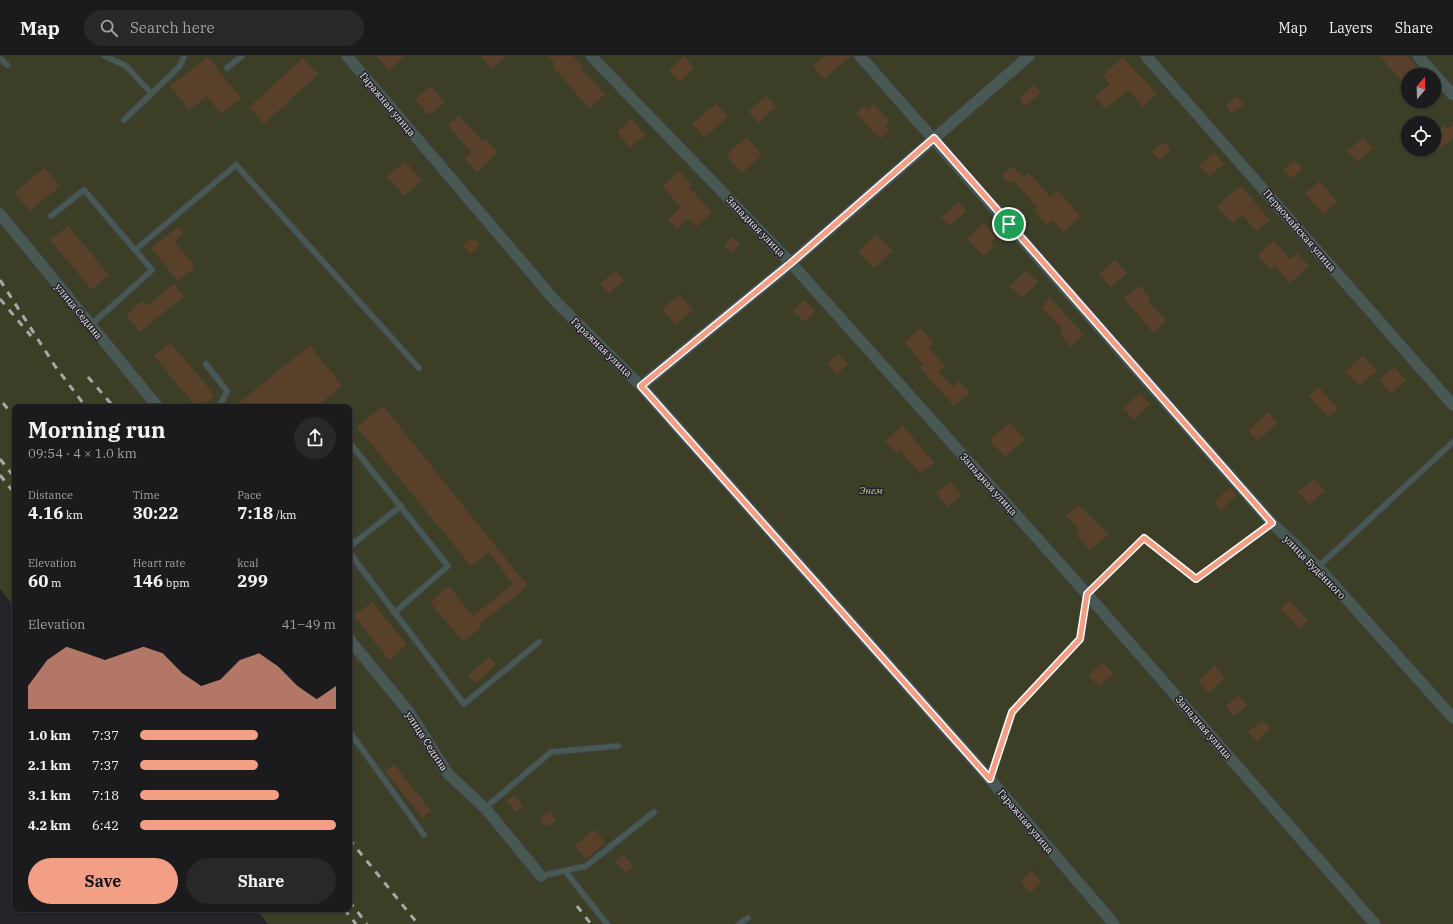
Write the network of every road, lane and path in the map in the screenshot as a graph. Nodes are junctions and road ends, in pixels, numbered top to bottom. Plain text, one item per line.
1 (105, 56) edge
2 (184, 56) edge
3 (242, 56) edge
4 (348, 56) edge
5 (590, 56) edge
6 (860, 56) edge
7 (1029, 56) edge
8 (1146, 56) edge
9 (1418, 56) edge
10 (0, 58) edge
11 (7, 65) dead end
12 (228, 68) dead end
13 (151, 93) junction
14 (1453, 96) edge
15 (124, 120) dead end
16 (934, 138) junction
17 (0, 214) edge
18 (51, 216) dead end
19 (135, 250) junction
20 (791, 263) junction
21 (91, 325) junction
22 (206, 364) dead end
23 (419, 368) dead end
24 (641, 386) junction
25 (156, 404) edge
26 (221, 404) edge
27 (1453, 405) edge
28 (1453, 442) edge
29 (352, 446) edge
30 (401, 506) junction
31 (1272, 523) junction
32 (352, 545) edge
33 (352, 556) edge
34 (1318, 567) junction
35 (1087, 594) junction
36 (394, 613) junction
37 (539, 642) dead end
38 (352, 643) edge
39 (1453, 718) edge
40 (352, 735) edge
41 (618, 746) dead end
42 (990, 779) junction
43 (485, 808) junction
44 (654, 812) dead end
45 (424, 835) dead end
46 (565, 871) junction
47 (541, 876) joint
48 (748, 918) dead end
49 (607, 924) edge
50 (739, 924) edge
51 (1114, 924) edge
52 (1376, 924) edge

1 - 13 lane
2 - 13 lane
3 - 12 lane
4 - 24 street, Гаражная улица
5 - 20 street, Западная улица
6 - 16 street, улица Будённого
7 - 16 street
8 - 27 street, Первомайская улица
9 - 14 street
10 - 11 lane
13 - 15 lane
16 - 20 street
16 - 31 street, улица Будённого
17 - 21 street, улица Седина
18 - 19 lane
19 - 21 lane
19 - 23 lane
20 - 24 street
20 - 35 street, Западная улица
21 - 25 street, улица Седина
22 - 26 lane
24 - 42 street, Гаражная улица
28 - 34 lane
29 - 30 lane
30 - 32 lane
30 - 36 lane
31 - 34 street, улица Будённого
31 - 35 lane
33 - 36 lane
34 - 39 street, улица Будённого
35 - 42 lane
35 - 52 street, Западная улица
36 - 37 lane
38 - 43 street, улица Седина
40 - 45 lane
41 - 43 lane
42 - 51 street, Гаражная улица
43 - 47 street, улица Седина
44 - 46 lane
46 - 47 lane
46 - 49 lane
48 - 50 lane

